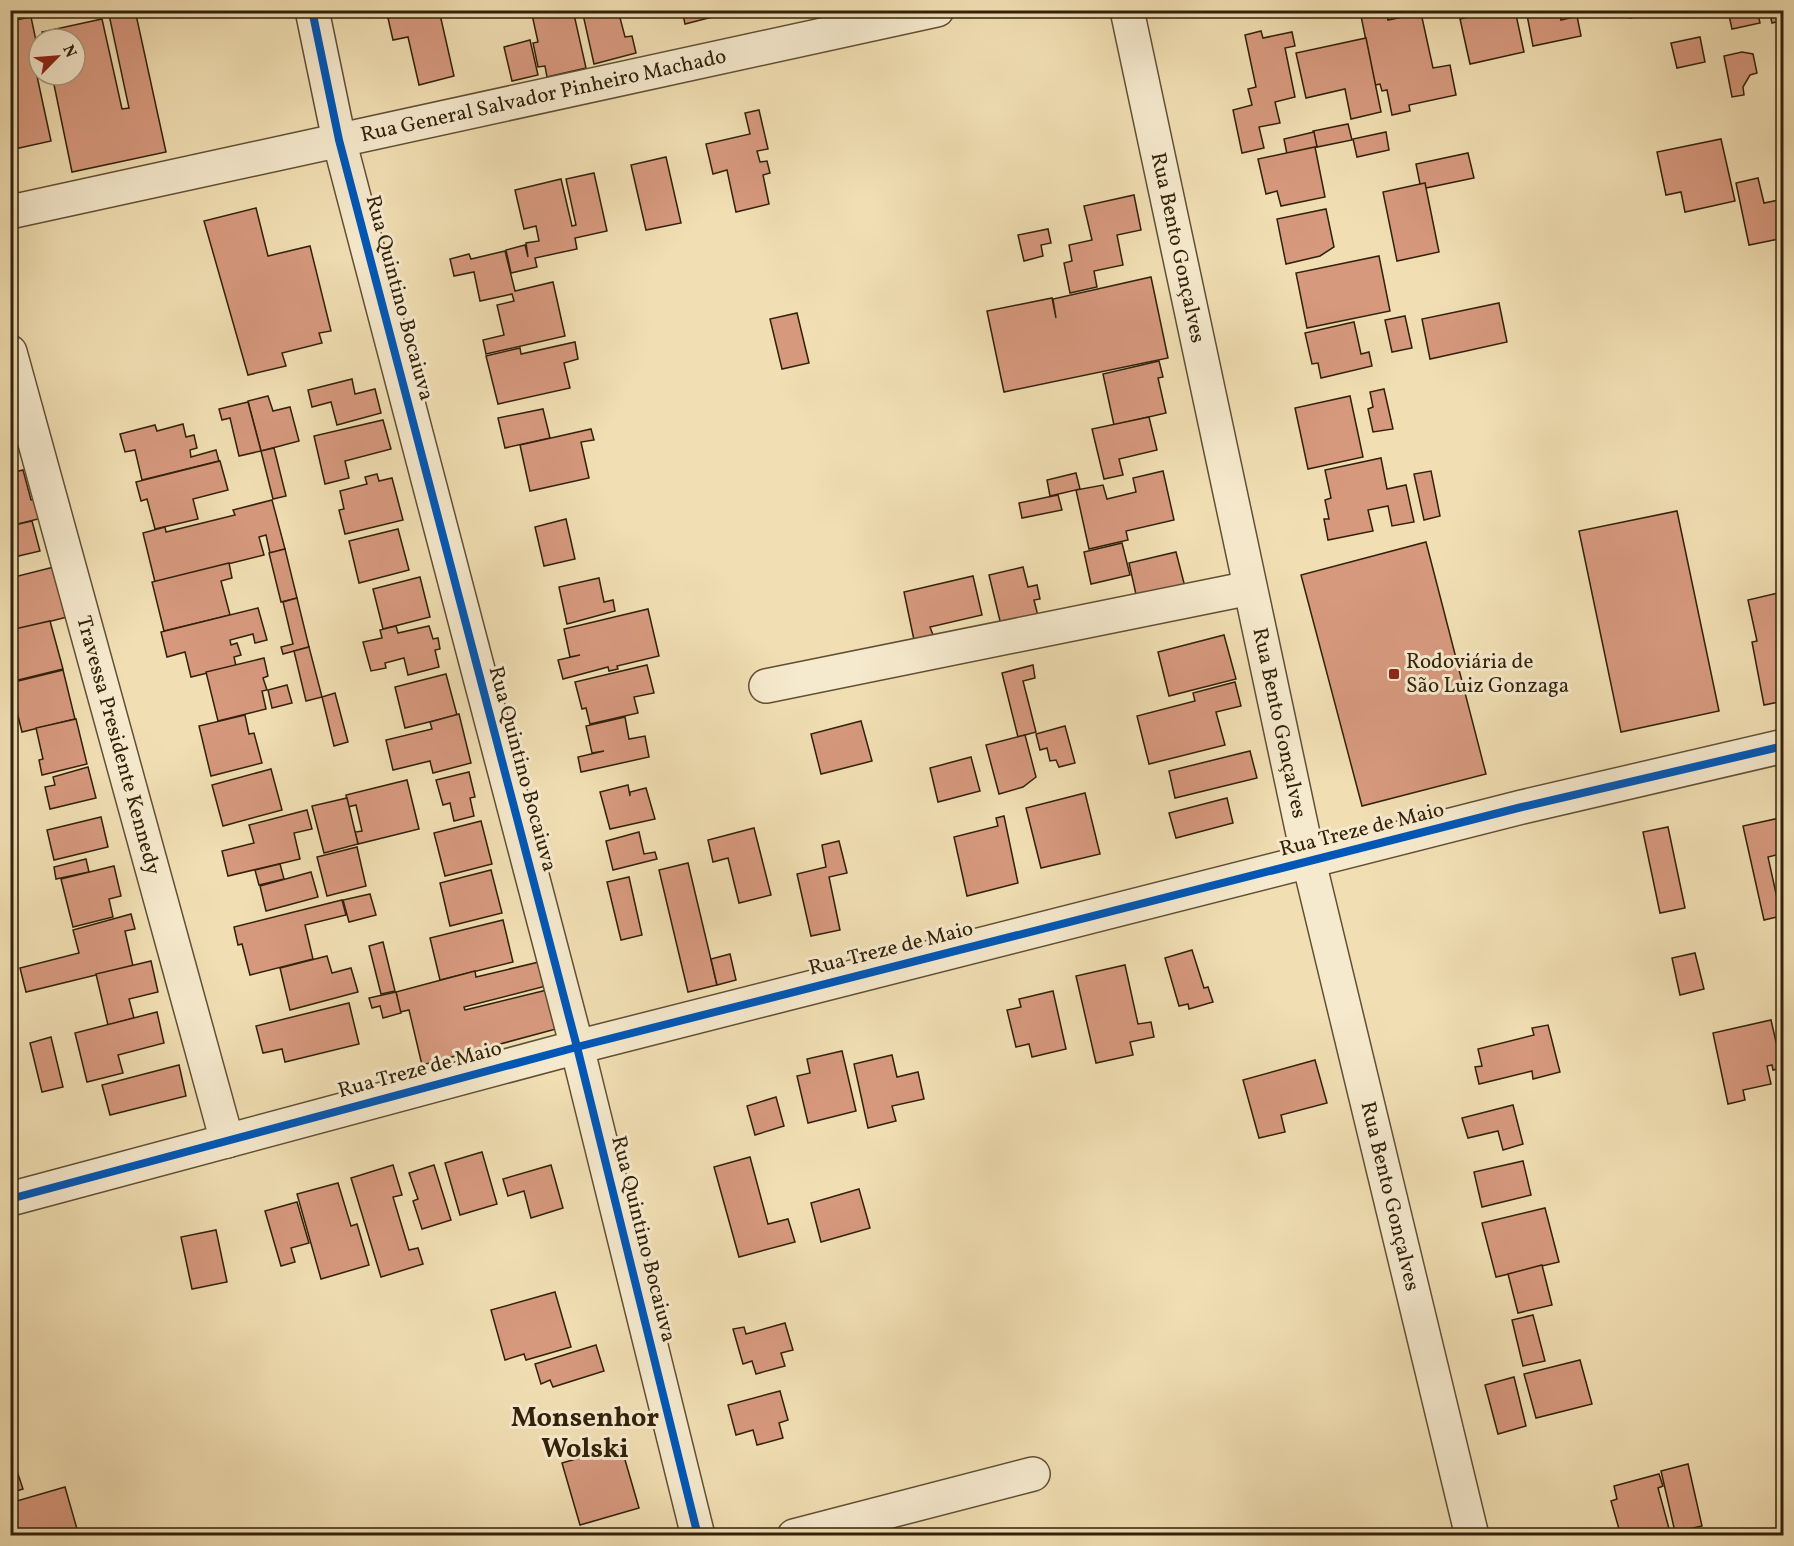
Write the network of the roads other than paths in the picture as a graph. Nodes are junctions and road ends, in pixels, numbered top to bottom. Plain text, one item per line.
1 (312, 10) edge
2 (937, 10) edge
3 (1127, 10) edge
4 (339, 140) junction
5 (10, 212) edge
6 (10, 351) edge
7 (1250, 588) junction
8 (766, 686) dead end
9 (1784, 746) edge
10 (1309, 862) junction
11 (577, 1047) junction
12 (226, 1141) junction
13 (10, 1199) edge
14 (1033, 1474) dead end
15 (698, 1536) edge
16 (794, 1536) edge
17 (1472, 1536) edge

1 - 4 street, Rua Quintino Bocaiuva
2 - 4 street, Rua General Salvador Pinheiro Machado
3 - 7 street, Rua Bento Gonçalves
4 - 5 street, Rua General Salvador Pinheiro Machado
4 - 11 street, Rua Quintino Bocaiuva
6 - 12 street, Travessa Presidente Kennedy
7 - 8 street
7 - 10 street, Rua Bento Gonçalves
9 - 10 street, Rua Treze de Maio
10 - 11 street, Rua Treze de Maio
10 - 17 street, Rua Bento Gonçalves
11 - 12 street, Rua Treze de Maio
11 - 15 street, Rua Quintino Bocaiuva
12 - 13 street, Rua Treze de Maio
14 - 16 street

